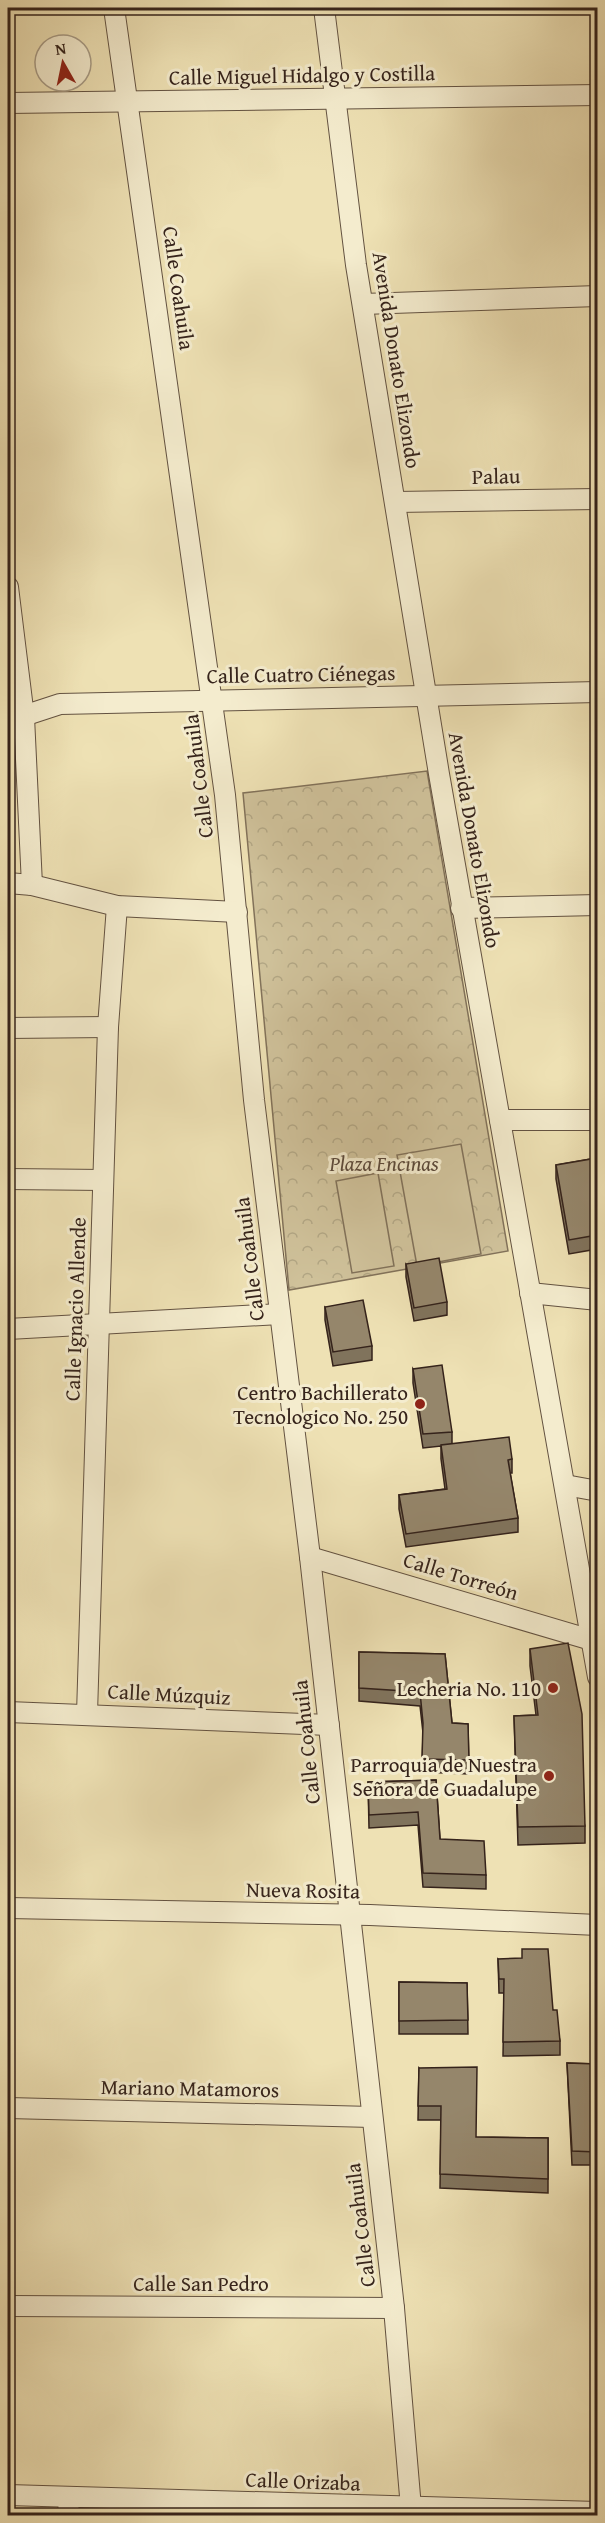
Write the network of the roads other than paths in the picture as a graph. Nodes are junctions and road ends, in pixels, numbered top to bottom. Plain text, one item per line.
1 (114, 8) edge
2 (324, 8) edge
3 (597, 95) edge
4 (335, 98) junction
5 (127, 101) junction
6 (8, 103) edge
7 (597, 296) edge
8 (363, 304) junction
9 (597, 499) edge
10 (396, 502) junction
11 (8, 587) edge
12 (597, 692) edge
13 (426, 695) junction
14 (213, 699) junction
15 (16, 719) edge
16 (8, 883) edge
17 (32, 885) junction
18 (597, 905) edge
19 (117, 906) junction
20 (461, 908) junction
21 (237, 912) junction
22 (108, 1027) junction
23 (8, 1028) edge
24 (500, 1120) junction
25 (597, 1120) edge
26 (8, 1179) edge
27 (103, 1180) junction
28 (530, 1293) junction
29 (597, 1300) edge
30 (280, 1314) junction
31 (98, 1324) junction
32 (8, 1329) edge
33 (565, 1485) junction
34 (597, 1491) edge
35 (310, 1557) junction
36 (595, 1641) edge
37 (597, 1677) edge
38 (8, 1712) edge
39 (87, 1714) junction
40 (329, 1725) junction
41 (8, 1908) edge
42 (349, 1915) junction
43 (597, 1925) edge
44 (8, 2108) edge
45 (372, 2117) junction
46 (8, 2306) edge
47 (394, 2308) junction
48 (8, 2495) edge
49 (69, 2506) edge
50 (411, 2508) junction
51 (597, 2512) edge

1 - 5 street, Calle Coahuila
2 - 4 street, Avenida Donato Elizondo
3 - 4 street, Calle Miguel Hidalgo y Costilla
4 - 5 street, Calle Miguel Hidalgo y Costilla
4 - 8 street, Avenida Donato Elizondo
5 - 6 street, Calle Miguel Hidalgo y Costilla
5 - 14 street, Calle Coahuila
7 - 8 street
8 - 10 street, Avenida Donato Elizondo
9 - 10 street, Palau
10 - 13 street, Avenida Donato Elizondo
11 - 15 street
12 - 13 street, Calle Cuatro Ciénegas
13 - 14 street, Calle Cuatro Ciénegas
13 - 20 street, Avenida Donato Elizondo
14 - 15 street, Calle Cuatro Ciénegas
14 - 21 street, Calle Coahuila
15 - 17 street
16 - 17 street
17 - 19 street
18 - 20 street
19 - 21 street
19 - 22 street, Calle Ignacio Allende
20 - 24 street, Avenida Donato Elizondo
21 - 30 street, Calle Coahuila
22 - 23 street
22 - 27 street, Calle Ignacio Allende
24 - 25 street
24 - 28 street, Avenida Donato Elizondo
26 - 27 street
27 - 31 street, Calle Ignacio Allende
28 - 29 street
28 - 33 street, Avenida Donato Elizondo
30 - 31 street
30 - 35 street, Calle Coahuila
31 - 32 street
31 - 39 street, Calle Ignacio Allende
33 - 34 street
33 - 36 street, Avenida Donato Elizondo
35 - 36 street, Calle Torreón
35 - 40 street, Calle Coahuila
36 - 37 street, Avenida Donato Elizondo
38 - 39 street, Calle Múzquiz
39 - 40 street, Calle Múzquiz
40 - 42 street, Calle Coahuila
41 - 42 street, Nueva Rosita
42 - 43 street, Nueva Rosita
42 - 45 street, Calle Coahuila
44 - 45 street, Mariano Matamoros
45 - 47 street, Calle Coahuila
46 - 47 street, Calle San Pedro
47 - 50 street, Calle Coahuila
48 - 49 street, Calle Orizaba
49 - 50 street, Calle Orizaba
50 - 51 street, Calle Orizaba

